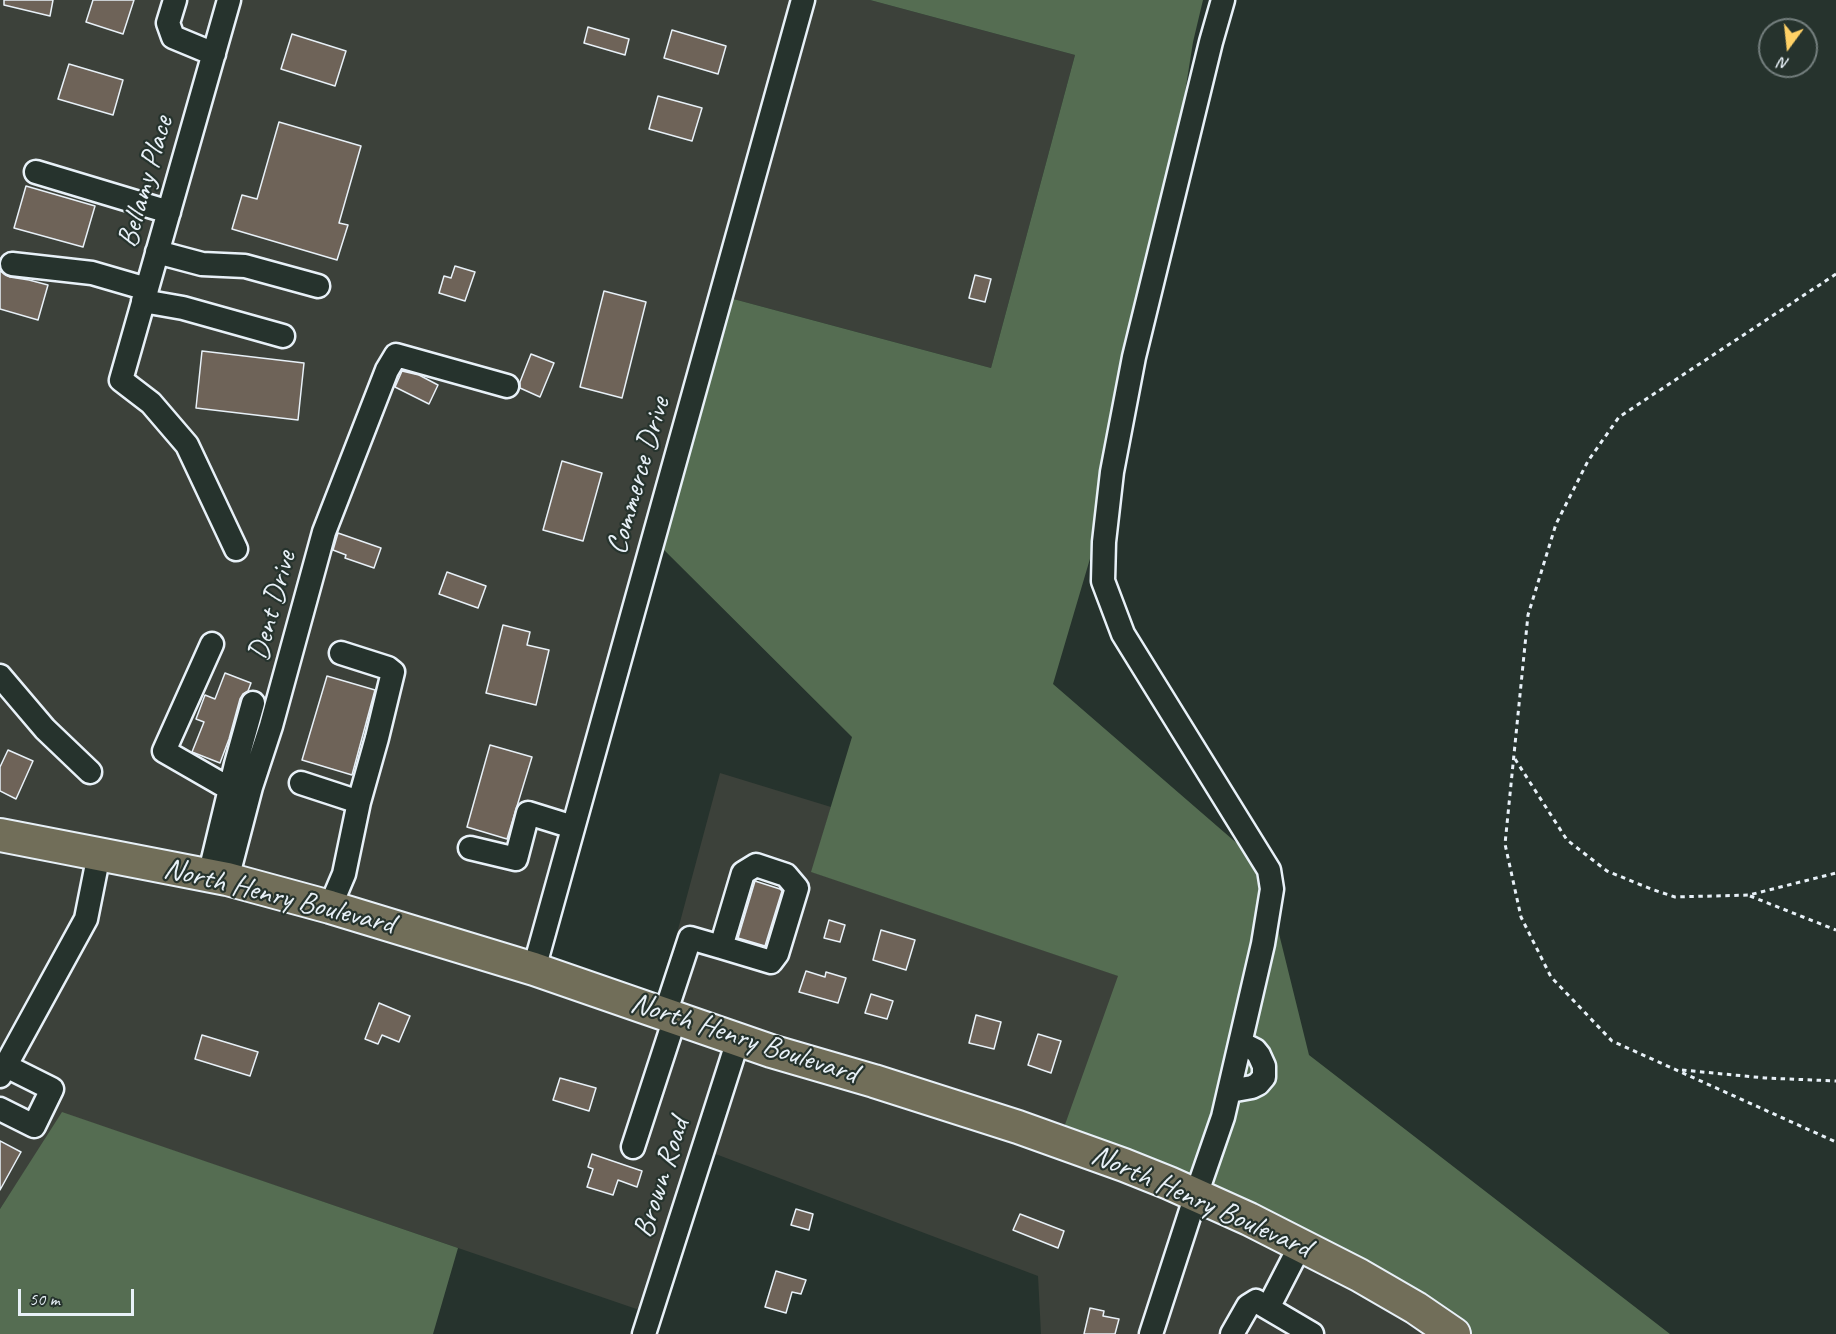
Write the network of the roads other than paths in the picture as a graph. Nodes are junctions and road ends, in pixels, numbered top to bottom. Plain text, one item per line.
1 (175, 0) edge
2 (229, 0) edge
3 (802, 0) edge
4 (1223, 0) edge
5 (214, 54) junction
6 (36, 172) dead end
7 (168, 212) junction
8 (157, 252) junction
9 (12, 264) dead end
10 (318, 286) dead end
11 (145, 295) junction
12 (283, 336) dead end
13 (507, 386) dead end
14 (236, 549) dead end
15 (212, 644) dead end
16 (341, 653) dead end
17 (0, 676) edge
18 (253, 703) dead end
19 (90, 772) dead end
20 (301, 783) dead end
21 (230, 789) junction
22 (359, 802) junction
23 (573, 827) junction
24 (0, 836) edge
25 (470, 848) dead end
26 (99, 854) junction
27 (218, 878) junction
28 (330, 907) junction
29 (721, 947) dead end
30 (534, 969) junction
31 (670, 1016) junction
32 (738, 1040) junction
33 (1241, 1043) junction
34 (3, 1071) edge
35 (1230, 1091) junction
36 (0, 1109) edge
37 (633, 1147) dead end
38 (1196, 1195) junction
39 (1301, 1244) junction
40 (1268, 1308) junction
41 (1442, 1331) edge
42 (644, 1334) edge
43 (1151, 1334) edge
44 (1232, 1334) edge
45 (1312, 1334) edge

1 - 5 street
2 - 5 street, Bellamy Place
3 - 23 street, Commerce Drive
4 - 33 street
5 - 7 street, Bellamy Place
6 - 7 street
7 - 8 street, Bellamy Place
8 - 10 street
8 - 11 street, Bellamy Place
9 - 11 street
11 - 12 street
11 - 14 street, Bellamy Place
13 - 27 street, Dent Drive
15 - 21 street
16 - 22 street
17 - 19 street
18 - 21 street
20 - 22 street
21 - 27 street
22 - 28 street
23 - 25 street
23 - 30 street, Commerce Drive
24 - 26 highway, North Henry Boulevard
26 - 27 highway, North Henry Boulevard
26 - 34 street
27 - 28 highway, North Henry Boulevard
28 - 30 highway, North Henry Boulevard
29 - 31 street
30 - 31 highway, North Henry Boulevard
31 - 32 highway, North Henry Boulevard
31 - 37 street
32 - 38 highway, North Henry Boulevard
32 - 42 street, Brown Road
33 - 35 street
33 - 35 street
34 - 36 street
35 - 38 street
38 - 39 highway, North Henry Boulevard
38 - 43 street
39 - 40 street
39 - 41 highway, North Henry Boulevard
40 - 44 street
40 - 45 street

